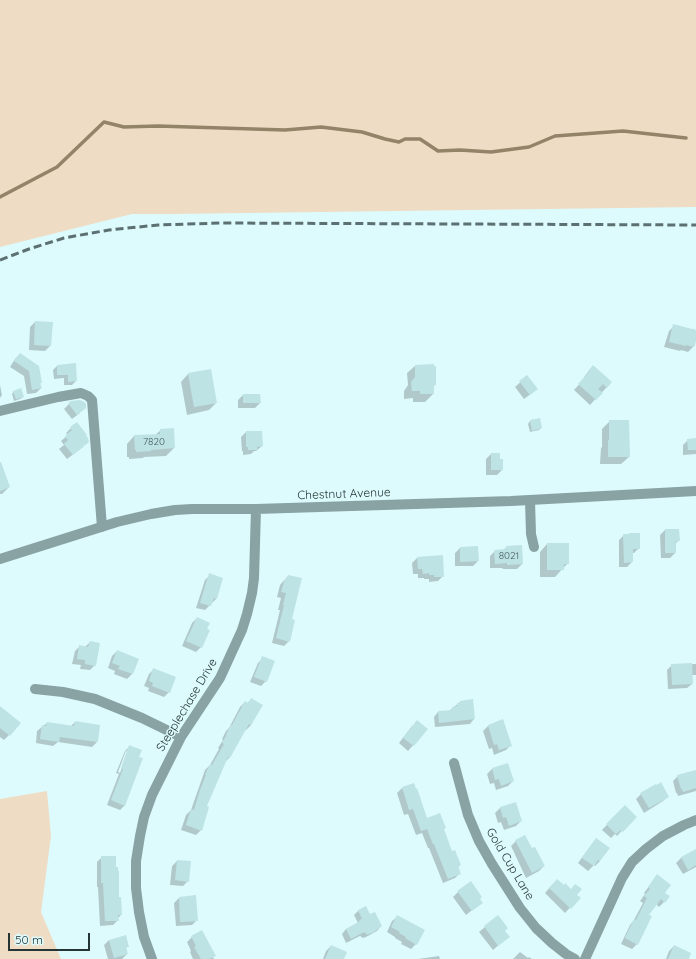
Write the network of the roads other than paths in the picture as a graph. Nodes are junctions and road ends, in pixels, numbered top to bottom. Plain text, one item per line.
1 (0, 410) edge
2 (696, 491) edge
3 (530, 500) junction
4 (256, 509) junction
5 (102, 527) junction
6 (534, 547) dead end
7 (0, 559) edge
8 (35, 689) dead end
9 (181, 737) junction
10 (454, 763) dead end
11 (696, 820) edge
12 (152, 959) edge
13 (575, 959) edge
14 (585, 959) edge

1 - 5 street
2 - 3 street, Chestnut Avenue
3 - 4 street, Chestnut Avenue
3 - 6 street
4 - 5 street, Chestnut Avenue
4 - 9 street, Steeplechase Drive
5 - 7 street, Chestnut Avenue
8 - 9 street
9 - 12 street, Steeplechase Drive
10 - 13 street, Gold Cup Lane
11 - 14 street

